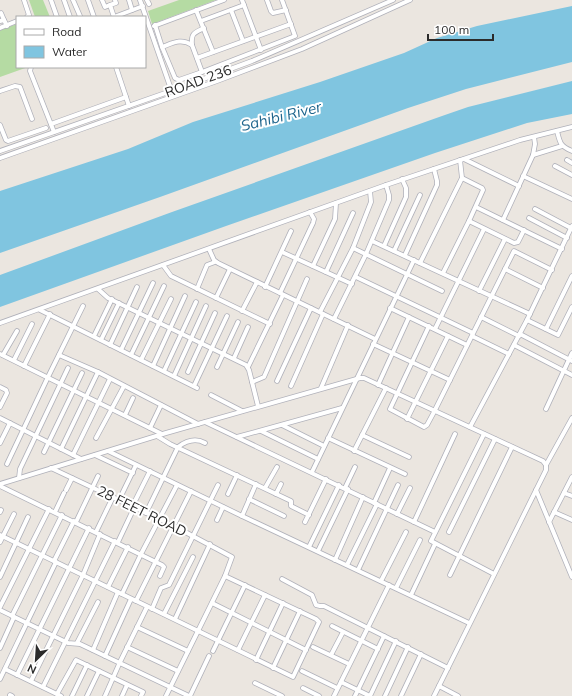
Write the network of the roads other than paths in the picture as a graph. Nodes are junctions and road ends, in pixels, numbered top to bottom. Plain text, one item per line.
1 (24, 0) edge
2 (51, 0) edge
3 (64, 0) edge
4 (73, 0) edge
5 (88, 0) edge
6 (102, 0) edge
7 (116, 0) edge
8 (129, 0) edge
9 (140, 0) edge
10 (224, 0) edge
11 (242, 0) edge
12 (267, 0) edge
13 (282, 0) edge
14 (393, 0) edge
15 (410, 0) edge
16 (110, 5) junction
17 (244, 5) junction
18 (143, 6) junction
19 (132, 10) junction
20 (196, 10) junction
21 (231, 10) junction
22 (286, 10) junction
23 (1, 13) dead end
24 (28, 16) edge
25 (57, 16) edge
26 (70, 16) edge
27 (80, 16) edge
28 (94, 16) edge
29 (114, 16) edge
30 (117, 16) edge
31 (1, 21) edge
32 (16, 21) edge
33 (201, 21) junction
34 (291, 24) junction
35 (155, 25) junction
36 (3, 27) edge
37 (150, 27) junction
38 (204, 28) junction
39 (256, 37) junction
40 (243, 41) junction
41 (192, 44) junction
42 (162, 47) junction
43 (262, 50) junction
44 (214, 52) junction
45 (197, 58) junction
46 (31, 68) edge
47 (116, 68) edge
48 (202, 72) junction
49 (0, 91) edge
50 (171, 91) junction
51 (173, 96) junction
52 (126, 97) junction
53 (129, 106) junction
54 (32, 119) dead end
55 (51, 124) junction
56 (0, 125) edge
57 (572, 127) edge
58 (46, 128) dead end
59 (557, 131) junction
60 (54, 132) junction
61 (534, 137) junction
62 (562, 146) junction
63 (0, 151) edge
64 (572, 151) edge
65 (532, 155) junction
66 (0, 158) edge
67 (462, 159) junction
68 (567, 160) dead end
69 (572, 163) edge
70 (555, 166) dead end
71 (434, 169) junction
72 (572, 175) edge
73 (523, 176) junction
74 (462, 178) junction
75 (402, 180) junction
76 (386, 185) junction
77 (519, 186) junction
78 (370, 191) junction
79 (420, 195) dead end
80 (572, 200) edge
81 (336, 203) junction
82 (476, 207) junction
83 (535, 209) dead end
84 (310, 212) junction
85 (353, 213) dead end
86 (529, 218) dead end
87 (503, 220) junction
88 (469, 222) junction
89 (572, 227) edge
90 (484, 228) junction
91 (524, 230) junction
92 (291, 231) dead end
93 (567, 238) junction
94 (505, 239) junction
95 (372, 241) junction
96 (384, 246) junction
97 (353, 248) junction
98 (209, 249) junction
99 (562, 249) junction
100 (394, 251) junction
101 (282, 252) junction
102 (366, 254) junction
103 (404, 255) junction
104 (296, 259) junction
105 (414, 260) junction
106 (215, 262) junction
107 (420, 262) junction
108 (163, 265) junction
109 (313, 266) junction
110 (230, 269) junction
111 (505, 269) junction
112 (552, 270) junction
113 (326, 272) junction
114 (407, 274) junction
115 (443, 274) junction
116 (572, 276) edge
117 (338, 277) junction
118 (356, 277) junction
119 (307, 279) dead end
120 (459, 281) junction
121 (257, 282) junction
122 (153, 284) dead end
123 (352, 284) junction
124 (164, 286) dead end
125 (137, 287) dead end
126 (265, 287) junction
127 (543, 288) junction
128 (98, 289) junction
129 (197, 289) junction
130 (442, 291) dead end
131 (479, 291) junction
132 (281, 294) junction
133 (185, 296) dead end
134 (396, 296) junction
135 (491, 297) junction
136 (216, 298) junction
137 (112, 299) junction
138 (171, 299) dead end
139 (296, 301) junction
140 (196, 302) dead end
141 (119, 303) junction
142 (83, 306) dead end
143 (206, 306) dead end
144 (128, 307) junction
145 (572, 307) edge
146 (310, 308) junction
147 (390, 308) junction
148 (40, 310) junction
149 (242, 311) junction
150 (139, 312) junction
151 (215, 313) dead end
152 (322, 313) junction
153 (50, 314) junction
154 (530, 314) junction
155 (227, 316) dead end
156 (148, 317) junction
157 (409, 317) junction
158 (441, 317) junction
159 (481, 317) junction
160 (334, 319) junction
161 (528, 320) junction
162 (238, 322) dead end
163 (160, 323) junction
164 (0, 324) edge
165 (32, 324) dead end
166 (270, 324) junction
167 (348, 325) junction
168 (73, 326) junction
169 (429, 326) junction
170 (248, 327) dead end
171 (170, 328) junction
172 (546, 329) junction
173 (435, 330) junction
174 (17, 331) dead end
175 (182, 334) junction
176 (472, 334) junction
177 (520, 335) junction
178 (94, 336) junction
179 (448, 336) junction
180 (191, 338) junction
181 (376, 339) junction
182 (101, 340) junction
183 (201, 343) junction
184 (110, 344) junction
185 (373, 344) junction
186 (467, 345) junction
187 (514, 345) junction
188 (212, 348) junction
189 (121, 350) junction
190 (223, 353) junction
191 (393, 353) junction
192 (572, 353) edge
193 (509, 354) junction
194 (2, 355) edge
195 (59, 355) junction
196 (131, 355) junction
197 (234, 358) junction
198 (14, 360) junction
199 (141, 360) junction
200 (570, 360) edge
201 (412, 362) junction
202 (24, 366) junction
203 (153, 366) junction
204 (216, 367) dead end
205 (248, 367) junction
206 (68, 368) dead end
207 (164, 371) junction
208 (431, 371) junction
209 (564, 371) junction
210 (98, 372) junction
211 (188, 372) dead end
212 (82, 374) dead end
213 (572, 375) edge
214 (174, 376) junction
215 (48, 377) junction
216 (110, 378) junction
217 (357, 378) junction
218 (450, 380) junction
219 (277, 381) dead end
220 (252, 382) junction
221 (61, 384) junction
222 (378, 385) junction
223 (124, 386) junction
224 (291, 386) dead end
225 (0, 387) edge
226 (321, 388) junction
227 (386, 388) junction
228 (74, 390) junction
229 (397, 393) junction
230 (211, 395) dead end
231 (86, 396) junction
232 (133, 398) dead end
233 (99, 402) junction
234 (415, 403) junction
235 (161, 405) junction
236 (258, 406) junction
237 (0, 407) edge
238 (342, 408) junction
239 (112, 409) junction
240 (546, 409) dead end
241 (242, 411) junction
242 (434, 412) junction
243 (125, 415) junction
244 (0, 418) edge
245 (572, 418) edge
246 (407, 419) junction
247 (204, 422) junction
248 (10, 423) junction
249 (198, 424) junction
250 (282, 425) junction
251 (470, 427) junction
252 (150, 428) junction
253 (24, 430) junction
254 (260, 431) junction
255 (162, 434) junction
256 (455, 434) dead end
257 (484, 434) junction
258 (362, 435) junction
259 (36, 436) junction
260 (157, 436) junction
261 (237, 437) junction
262 (96, 438) dead end
263 (328, 438) junction
264 (495, 439) junction
265 (0, 443) edge
266 (49, 443) junction
267 (205, 443) dead end
268 (324, 446) junction
269 (178, 447) junction
270 (512, 447) junction
271 (61, 449) junction
272 (108, 451) junction
273 (354, 451) junction
274 (44, 452) dead end
275 (73, 455) junction
276 (95, 455) junction
277 (409, 457) dead end
278 (81, 459) junction
279 (318, 459) junction
280 (8, 464) dead end
281 (136, 465) junction
282 (546, 465) junction
283 (277, 467) dead end
284 (355, 467) dead end
285 (51, 468) junction
286 (390, 468) junction
287 (150, 471) junction
288 (312, 472) junction
289 (133, 473) junction
290 (405, 474) dead end
291 (237, 475) junction
292 (98, 476) dead end
293 (572, 477) edge
294 (19, 478) junction
295 (72, 478) junction
296 (163, 478) junction
297 (326, 479) junction
298 (177, 484) junction
299 (256, 484) junction
300 (281, 484) dead end
301 (0, 485) edge
302 (218, 485) dead end
303 (339, 485) junction
304 (398, 485) dead end
305 (93, 488) junction
306 (265, 488) junction
307 (410, 488) dead end
308 (346, 489) junction
309 (536, 490) junction
310 (191, 491) junction
311 (564, 493) junction
312 (228, 494) dead end
313 (276, 494) junction
314 (572, 496) edge
315 (113, 497) junction
316 (363, 497) junction
317 (249, 499) junction
318 (119, 500) junction
319 (210, 501) junction
320 (376, 503) junction
321 (133, 507) junction
322 (223, 507) junction
323 (49, 509) junction
324 (387, 509) junction
325 (55, 512) junction
326 (554, 512) junction
327 (146, 513) junction
328 (14, 514) dead end
329 (397, 514) junction
330 (309, 515) junction
331 (62, 516) junction
332 (242, 516) junction
333 (284, 516) dead end
334 (28, 517) dead end
335 (159, 520) junction
336 (217, 520) dead end
337 (572, 520) edge
338 (75, 521) junction
339 (305, 522) dead end
340 (414, 522) junction
341 (549, 522) junction
342 (174, 526) junction
343 (89, 528) junction
344 (406, 532) dead end
345 (435, 532) junction
346 (449, 532) dead end
347 (98, 533) junction
348 (1, 535) edge
349 (193, 536) junction
350 (420, 540) dead end
351 (0, 542) edge
352 (117, 542) junction
353 (16, 543) junction
354 (210, 544) junction
355 (434, 544) junction
356 (128, 547) junction
357 (309, 547) junction
358 (29, 549) junction
359 (318, 551) junction
360 (141, 554) junction
361 (43, 556) junction
362 (459, 556) junction
363 (193, 557) dead end
364 (336, 560) junction
365 (155, 561) junction
366 (55, 562) junction
367 (348, 565) junction
368 (69, 569) junction
369 (358, 570) junction
370 (494, 574) junction
371 (83, 575) junction
372 (450, 575) dead end
373 (160, 576) dead end
374 (225, 576) junction
375 (0, 577) edge
376 (572, 577) edge
377 (282, 580) dead end
378 (95, 581) junction
379 (381, 581) junction
380 (245, 585) junction
381 (389, 585) junction
382 (108, 587) junction
383 (396, 588) junction
384 (120, 593) junction
385 (265, 595) junction
386 (411, 595) junction
387 (131, 599) junction
388 (136, 601) junction
389 (98, 602) dead end
390 (212, 603) junction
391 (283, 603) junction
392 (147, 606) junction
393 (152, 609) junction
394 (0, 610) edge
395 (300, 611) junction
396 (231, 613) junction
397 (164, 614) junction
398 (13, 617) junction
399 (175, 620) junction
400 (469, 622) junction
401 (251, 623) junction
402 (27, 624) junction
403 (332, 626) dead end
404 (137, 627) junction
405 (367, 628) junction
406 (39, 630) junction
407 (198, 630) junction
408 (270, 632) junction
409 (343, 632) junction
410 (52, 636) junction
411 (384, 636) junction
412 (218, 640) junction
413 (286, 640) junction
414 (361, 641) junction
415 (65, 642) junction
416 (396, 642) junction
417 (77, 643) junction
418 (127, 647) junction
419 (313, 647) dead end
420 (408, 647) junction
421 (0, 648) edge
422 (378, 649) junction
423 (92, 650) junction
424 (238, 650) junction
425 (306, 650) junction
426 (188, 651) junction
427 (213, 651) dead end
428 (421, 654) junction
429 (331, 655) junction
430 (106, 656) junction
431 (209, 656) dead end
432 (256, 660) junction
433 (120, 662) junction
434 (349, 664) junction
435 (87, 665) junction
436 (273, 668) junction
437 (448, 668) junction
438 (5, 669) junction
439 (178, 670) junction
440 (99, 671) junction
441 (302, 671) dead end
442 (17, 674) junction
443 (113, 678) junction
444 (0, 679) edge
445 (31, 681) junction
446 (340, 682) junction
447 (255, 683) dead end
448 (127, 684) junction
449 (171, 686) junction
450 (439, 686) junction
451 (43, 687) junction
452 (303, 688) dead end
453 (337, 688) junction
454 (358, 690) junction
455 (180, 691) junction
456 (59, 695) edge
457 (72, 696) edge
458 (88, 696) edge
459 (105, 696) edge
460 (122, 696) edge
461 (141, 696) edge
462 (166, 696) edge
463 (177, 696) edge
464 (189, 696) edge
465 (282, 696) edge
466 (319, 696) edge
467 (334, 696) edge
468 (355, 696) edge
469 (370, 696) edge
470 (385, 696) edge
471 (401, 696) edge
472 (434, 696) edge
473 (458, 696) edge

1 - 24 street
2 - 25 street
3 - 26 street
4 - 27 street
5 - 28 street
6 - 16 street
7 - 16 street
8 - 19 street
9 - 18 street
10 - 20 street
11 - 17 street
12 - 22 street
13 - 22 street
14 - 50 street, ROAD 236
15 - 51 street
16 - 29 street
17 - 21 street
17 - 39 street
18 - 19 street
18 - 37 street
19 - 30 street
20 - 33 street
20 - 35 street
21 - 33 street
21 - 40 street
22 - 34 street
23 - 31 street
31 - 36 street
32 - 36 street
33 - 38 street
34 - 39 street
34 - 43 street
35 - 37 street
35 - 42 street
37 - 50 street
38 - 41 street
38 - 44 street
39 - 40 street
39 - 43 street
40 - 44 street
41 - 42 street
41 - 45 street
42 - 48 street
43 - 48 street
44 - 45 street
45 - 48 street
46 - 55 street
47 - 52 street
49 - 54 street
50 - 51 street
50 - 53 street, ROAD 236
51 - 66 street
52 - 53 street
52 - 55 street
53 - 60 street, ROAD 236
55 - 60 street
56 - 58 street
57 - 59 street
59 - 61 street
59 - 62 street
60 - 63 street, ROAD 236
61 - 65 street
61 - 67 street
62 - 64 street
62 - 65 street
65 - 73 street
67 - 71 street
67 - 74 street
67 - 77 street
68 - 69 street
70 - 72 street
71 - 75 street
71 - 103 street
73 - 77 street
73 - 80 street
74 - 82 street
74 - 107 street
75 - 76 street
75 - 96 street
76 - 78 street
76 - 95 street
77 - 87 street
78 - 81 street
78 - 97 street
79 - 100 street
81 - 84 street
81 - 109 street
82 - 87 street
82 - 88 street
83 - 89 street
84 - 98 street
84 - 104 street
85 - 113 street
86 - 93 street
87 - 91 street
88 - 90 street
88 - 115 street
89 - 93 street
90 - 94 street
90 - 120 street
91 - 94 street
91 - 99 street
92 - 101 street
93 - 99 street
94 - 131 street
95 - 96 street
95 - 102 street
96 - 100 street
97 - 102 street
97 - 117 street
98 - 106 street
98 - 108 street
99 - 112 street
100 - 103 street
101 - 104 street
101 - 126 street
102 - 114 street
102 - 118 street
103 - 105 street
104 - 109 street
104 - 132 street
105 - 107 street
105 - 114 street
106 - 110 street
106 - 129 street
107 - 115 street
108 - 128 street
108 - 129 street
109 - 113 street
110 - 121 street
110 - 136 street
111 - 112 street
111 - 127 street
111 - 135 street
112 - 127 street
113 - 117 street
114 - 130 street
114 - 134 street
115 - 120 street
116 - 172 street
117 - 123 street
117 - 152 street
118 - 123 street
118 - 134 street
119 - 139 street
120 - 131 street
120 - 158 street
121 - 126 street
121 - 149 street
122 - 150 street
123 - 160 street
124 - 156 street
125 - 144 street
126 - 132 street
127 - 154 street
128 - 137 street
128 - 148 street
129 - 136 street
131 - 135 street
132 - 139 street
132 - 166 street
133 - 171 street
134 - 147 street
134 - 158 street
135 - 154 street
135 - 159 street
136 - 149 street
137 - 141 street
137 - 178 street
138 - 163 street
139 - 146 street
139 - 220 street
140 - 175 street
141 - 144 street
141 - 182 street
142 - 168 street
143 - 180 street
144 - 150 street
144 - 184 street
145 - 172 street
146 - 152 street
146 - 219 street
147 - 157 street
147 - 181 street
148 - 153 street
148 - 164 street
149 - 166 street
150 - 156 street
150 - 189 street
151 - 183 street
152 - 160 street
152 - 224 street
153 - 168 street
153 - 202 street
154 - 161 street
155 - 188 street
156 - 163 street
156 - 196 street
157 - 169 street
157 - 191 street
158 - 173 street
158 - 176 street
159 - 176 street
159 - 177 street
160 - 167 street
161 - 172 street
161 - 177 street
162 - 190 street
163 - 171 street
163 - 199 street
165 - 198 street
166 - 205 street
167 - 181 street
167 - 226 street
168 - 178 street
168 - 195 street
169 - 173 street
169 - 201 street
170 - 197 street
171 - 175 street
171 - 203 street
173 - 179 street
174 - 194 street
175 - 180 street
175 - 207 street
176 - 186 street
176 - 193 street
177 - 187 street
177 - 200 street
178 - 182 street
179 - 186 street
179 - 208 street
180 - 183 street
180 - 214 street
181 - 185 street
182 - 184 street
183 - 188 street
183 - 211 street
184 - 189 street
185 - 191 street
185 - 217 street
186 - 218 street
187 - 193 street
187 - 209 street
188 - 190 street
188 - 214 street
189 - 196 street
190 - 197 street
190 - 204 street
191 - 201 street
191 - 222 street
192 - 200 street
193 - 251 street
194 - 198 street
195 - 210 street
195 - 215 street
196 - 199 street
197 - 205 street
198 - 202 street
199 - 203 street
200 - 209 street
201 - 208 street
201 - 229 street
202 - 215 street
203 - 207 street
205 - 220 street
206 - 221 street
207 - 214 street
208 - 218 street
208 - 234 street
209 - 213 street
209 - 240 street
210 - 216 street
210 - 231 street
212 - 228 street
215 - 221 street
215 - 253 street
216 - 223 street
216 - 233 street
217 - 222 street
217 - 226 street
217 - 238 street
218 - 242 street
220 - 236 street
221 - 228 street
221 - 259 street
222 - 227 street
223 - 235 street
223 - 239 street
225 - 237 street
226 - 236 street
227 - 229 street
227 - 258 street
228 - 231 street
228 - 266 street
229 - 234 street
229 - 246 street
230 - 241 street
231 - 233 street
231 - 271 street
232 - 243 street
233 - 239 street
233 - 275 street
234 - 242 street
234 - 246 street
235 - 249 street
235 - 252 street
236 - 241 street
238 - 250 street
238 - 263 street
239 - 243 street
239 - 262 street
241 - 247 street
242 - 246 street
242 - 251 street
243 - 252 street
244 - 248 street
245 - 282 street
247 - 249 street
247 - 261 street
248 - 253 street
248 - 265 street
249 - 255 street
250 - 254 street
250 - 268 street
251 - 257 street
252 - 255 street
253 - 259 street
253 - 280 street
254 - 261 street
254 - 279 street
255 - 260 street
256 - 340 street
257 - 264 street
257 - 345 street
258 - 273 street
258 - 277 street
259 - 266 street
259 - 294 street
260 - 269 street
260 - 272 street
261 - 288 street
263 - 268 street
263 - 273 street
264 - 270 street
264 - 346 street
266 - 271 street
266 - 274 street
267 - 269 street
268 - 279 street
269 - 291 street
269 - 296 street
270 - 282 street
270 - 362 street
271 - 275 street
272 - 276 street
272 - 281 street
273 - 286 street
275 - 278 street
276 - 278 street
276 - 289 street
278 - 285 street
279 - 288 street
281 - 287 street
281 - 289 street
282 - 309 street
283 - 306 street
284 - 308 street
285 - 294 street
285 - 295 street, 28 FEET ROAD
286 - 290 street
286 - 320 street
287 - 296 street
287 - 321 street
288 - 297 street
289 - 318 street
291 - 299 street
291 - 312 street
292 - 305 street
293 - 311 street
294 - 301 street
295 - 305 street, 28 FEET ROAD
295 - 325 street
296 - 298 street
296 - 327 street
297 - 303 street
297 - 330 street
298 - 310 street
298 - 335 street
299 - 306 street
299 - 317 street
300 - 313 street
301 - 323 street
302 - 319 street
303 - 308 street
303 - 357 street
304 - 324 street
305 - 315 street, 28 FEET ROAD
305 - 338 street
306 - 313 street
307 - 329 street
308 - 316 street
308 - 359 street
309 - 341 street
309 - 370 street
310 - 319 street
310 - 342 street
311 - 314 street
311 - 326 street
313 - 330 street
315 - 318 street, 28 FEET ROAD
315 - 347 street
316 - 320 street
316 - 364 street
317 - 332 street
317 - 333 street
318 - 321 street, 28 FEET ROAD
319 - 322 street
319 - 349 street
320 - 324 street
320 - 367 street
321 - 327 street, 28 FEET ROAD
321 - 352 street
322 - 332 street
322 - 336 street
323 - 325 street
323 - 358 street
324 - 329 street
324 - 369 street
325 - 331 street
326 - 337 street
326 - 341 street
327 - 335 street, 28 FEET ROAD
328 - 348 street
329 - 340 street
330 - 339 street
331 - 338 street
331 - 361 street
332 - 357 street
334 - 353 street
335 - 342 street, 28 FEET ROAD
335 - 360 street
338 - 343 street
338 - 366 street
340 - 345 street
341 - 376 street
342 - 349 street, 28 FEET ROAD
342 - 365 street
343 - 347 street
343 - 368 street
344 - 379 street
345 - 355 street
347 - 352 street
347 - 371 street
348 - 351 street
348 - 353 street
349 - 354 street, 28 FEET ROAD
349 - 393 street
350 - 383 street
352 - 356 street
352 - 378 street
353 - 358 street
353 - 375 street
354 - 374 street, 28 FEET ROAD
354 - 399 street
355 - 362 street
355 - 386 street
356 - 360 street
356 - 382 street
357 - 359 street
358 - 361 street
358 - 394 street
359 - 364 street
360 - 365 street
360 - 384 street
361 - 366 street
361 - 398 street
362 - 370 street
362 - 372 street
363 - 397 street
364 - 367 street
365 - 373 street
365 - 388 street
366 - 368 street
366 - 402 street
367 - 369 street
368 - 371 street
368 - 406 street
369 - 379 street
370 - 400 street
371 - 378 street
371 - 410 street
374 - 380 street
374 - 390 street
377 - 405 street
378 - 382 street
378 - 415 street
379 - 381 street
380 - 385 street
380 - 396 street
381 - 383 street
381 - 405 street
382 - 384 street
383 - 386 street
384 - 387 street
384 - 423 street
385 - 391 street
385 - 401 street
386 - 400 street
387 - 388 street
387 - 430 street
388 - 392 street
389 - 417 street
390 - 396 street
390 - 407 street
391 - 395 street
391 - 408 street
392 - 393 street
392 - 404 street
393 - 397 street
394 - 398 street
395 - 413 street
395 - 425 street
396 - 401 street
396 - 412 street
397 - 399 street
398 - 402 street
398 - 421 street
399 - 407 street
400 - 437 street
401 - 408 street
401 - 424 street
402 - 406 street
402 - 438 street
403 - 409 street
404 - 418 street
404 - 426 street
405 - 411 street
405 - 414 street
406 - 410 street
406 - 442 street
407 - 412 street
407 - 426 street
408 - 413 street
408 - 432 street
409 - 414 street
409 - 429 street
410 - 415 street
410 - 445 street
411 - 416 street
411 - 422 street
412 - 424 street
412 - 427 street
413 - 425 street
413 - 436 street
414 - 422 street
414 - 434 street
415 - 417 street
415 - 451 street
416 - 420 street
416 - 469 street
417 - 423 street
418 - 433 street
418 - 439 street
419 - 429 street
420 - 428 street
420 - 470 street
422 - 454 street
423 - 430 street
424 - 432 street
425 - 436 street
426 - 439 street
428 - 437 street
428 - 471 street
429 - 434 street
430 - 433 street
431 - 464 street
432 - 436 street
433 - 443 street
433 - 449 street
434 - 446 street
435 - 440 street
435 - 456 street
435 - 457 street
437 - 450 street
438 - 442 street
438 - 444 street
439 - 449 street
440 - 443 street
440 - 458 street
441 - 453 street
442 - 445 street
443 - 448 street
443 - 459 street
445 - 451 street
446 - 453 street
446 - 454 street
447 - 465 street
448 - 460 street
448 - 461 street
449 - 455 street
449 - 462 street
450 - 472 street
450 - 473 street
451 - 456 street
452 - 466 street
453 - 467 street
454 - 468 street
454 - 469 street
455 - 463 street
455 - 464 street

